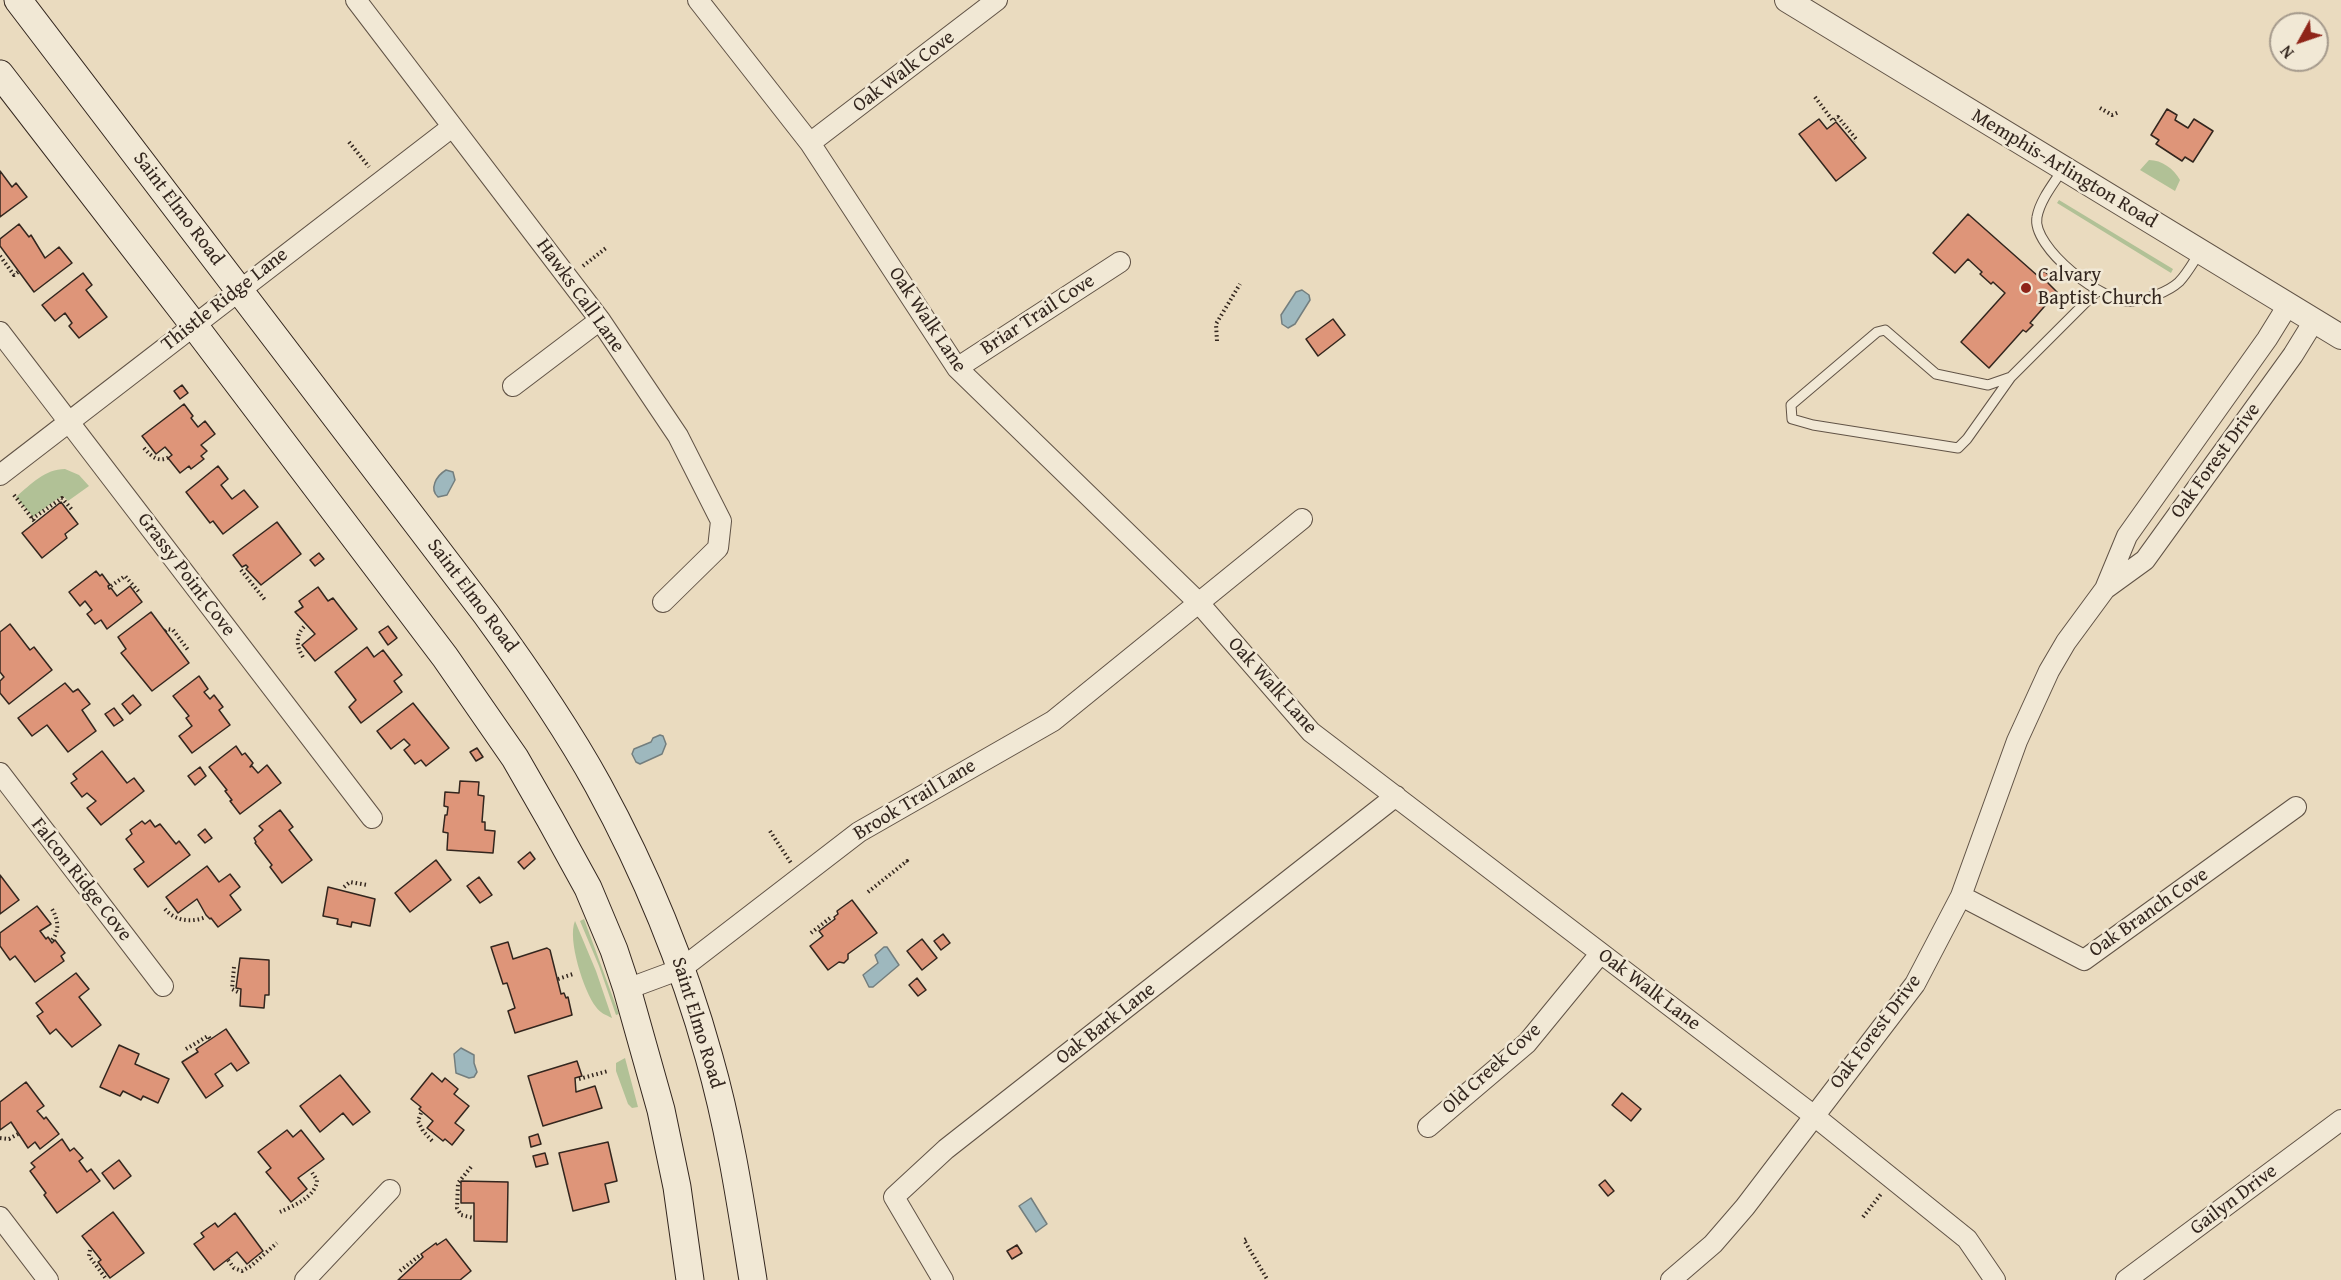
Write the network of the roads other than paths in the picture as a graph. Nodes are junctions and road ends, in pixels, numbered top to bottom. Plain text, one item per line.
1 (18, 0) edge
2 (356, 0) edge
3 (698, 0) edge
4 (997, 0) edge
5 (1787, 0) edge
6 (0, 74) edge
7 (452, 127) junction
8 (810, 143) junction
9 (2063, 169) junction
10 (2200, 252) junction
11 (1120, 262) dead end
12 (239, 289) junction
13 (2097, 291) junction
14 (2288, 305) junction
15 (600, 320) junction
16 (2314, 321) junction
17 (194, 324) junction
18 (0, 332) edge
19 (2341, 337) edge
20 (957, 368) junction
21 (2010, 377) junction
22 (513, 386) dead end
23 (68, 421) junction
24 (0, 475) edge
25 (1302, 519) dead end
26 (2105, 589) junction
27 (663, 602) dead end
28 (1198, 602) junction
29 (0, 773) edge
30 (1396, 796) junction
31 (2296, 807) dead end
32 (372, 818) dead end
33 (1961, 896) junction
34 (1600, 954) junction
35 (681, 969) junction
36 (163, 986) dead end
37 (627, 988) junction
38 (1813, 1115) junction
39 (2341, 1120) edge
40 (1428, 1126) dead end
41 (390, 1190) dead end
42 (0, 1217) edge
43 (1993, 1278) edge
44 (48, 1280) edge
45 (305, 1280) edge
46 (690, 1280) edge
47 (753, 1280) edge
48 (942, 1280) edge
49 (1671, 1280) edge
50 (2126, 1280) edge

1 - 12 main road, Saint Elmo Road
2 - 7 street, Hawks Call Lane
3 - 8 street, Oak Walk Lane
4 - 8 street, Oak Walk Cove
5 - 9 street, Memphis-Arlington Road
6 - 17 main road
7 - 12 street, Thistle Ridge Lane
7 - 15 street, Hawks Call Lane
8 - 20 street, Oak Walk Lane
9 - 10 street, Memphis-Arlington Road
9 - 13 lane
10 - 13 lane
10 - 14 street, Memphis-Arlington Road
11 - 20 street, Briar Trail Cove
12 - 17 street, Thistle Ridge Lane
12 - 35 main road, Saint Elmo Road
13 - 21 lane
14 - 16 street, Memphis-Arlington Road
14 - 26 street, Oak Forest Drive
15 - 22 street
15 - 27 street, Hawks Call Lane
16 - 19 street, Memphis-Arlington Road
16 - 26 street, Oak Forest Drive
17 - 23 street, Thistle Ridge Lane
17 - 37 main road
18 - 23 street, Grassy Point Cove
20 - 28 street, Oak Walk Lane
21 - 21 lane
23 - 24 street, Thistle Ridge Lane
23 - 32 street, Grassy Point Cove
25 - 28 street, Brook Trail Lane
26 - 33 street, Oak Forest Drive
28 - 30 street, Oak Walk Lane
28 - 35 street, Brook Trail Lane
29 - 36 street, Falcon Ridge Cove
30 - 34 street, Oak Walk Lane
30 - 48 street, Oak Bark Lane
31 - 33 street, Oak Branch Cove
33 - 38 street, Oak Forest Drive
34 - 38 street, Oak Walk Lane
34 - 40 street, Old Creek Cove
35 - 37 street, Brook Trail Lane
35 - 47 main road, Saint Elmo Road
37 - 46 main road
38 - 43 street, Oak Walk Lane
38 - 49 street, Oak Forest Drive
39 - 50 street, Gailyn Drive
41 - 45 street
42 - 44 street

